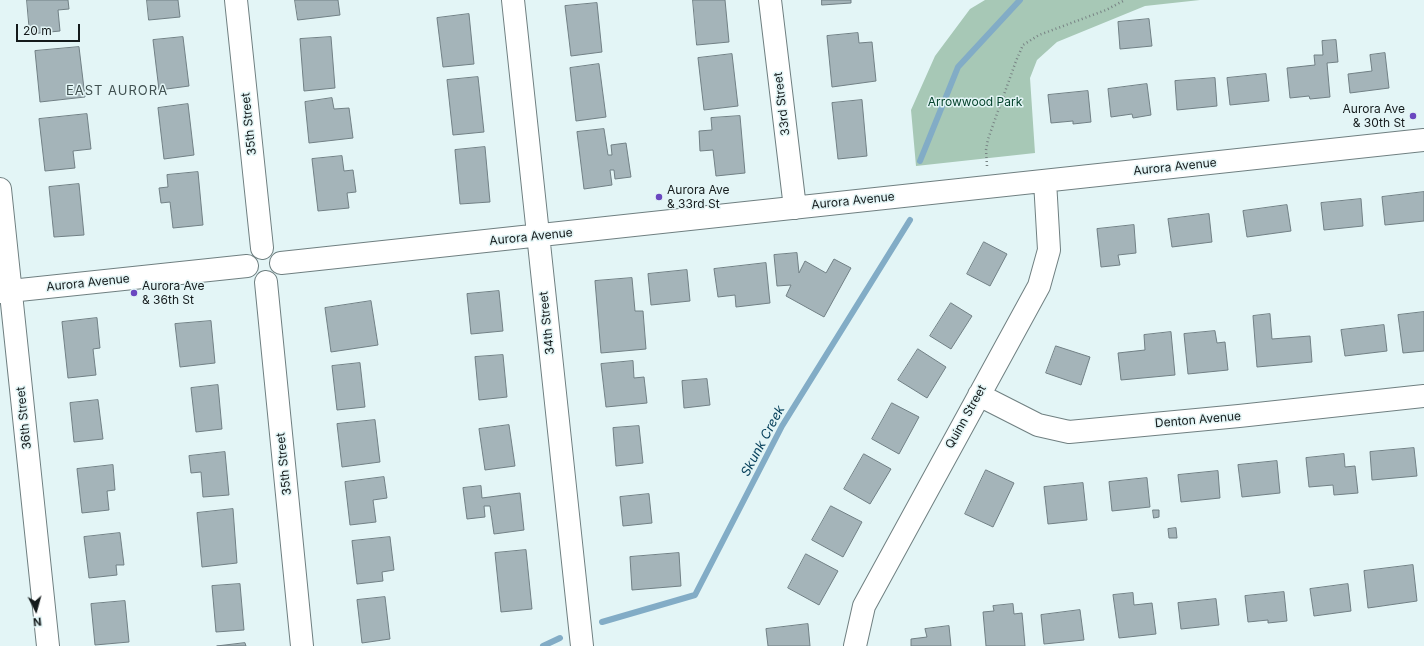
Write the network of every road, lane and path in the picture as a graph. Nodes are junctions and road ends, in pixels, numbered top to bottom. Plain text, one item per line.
1 (236, 0) edge
2 (513, 0) edge
3 (770, 0) edge
4 (1126, 0) edge
5 (1424, 140) edge
6 (1045, 181) junction
7 (988, 187) junction
8 (0, 189) edge
9 (795, 208) junction
10 (538, 236) junction
11 (262, 248) junction
12 (281, 263) junction
13 (247, 266) junction
14 (266, 282) junction
15 (5, 291) edge
16 (979, 395) junction
17 (1424, 396) edge
18 (48, 646) edge
19 (302, 646) edge
20 (582, 646) edge
21 (855, 646) edge

1 - 11 street, 35th Street
2 - 10 street, 34th Street
3 - 9 street, 33rd Street
4 - 7 path
5 - 6 street, Aurora Avenue
6 - 7 street, Aurora Avenue
6 - 16 street, Quinn Street
7 - 9 street, Aurora Avenue
8 - 15 street, 36th Street
9 - 10 street, Aurora Avenue
10 - 12 street, Aurora Avenue
10 - 20 street, 34th Street
11 - 12 street
11 - 13 street
12 - 14 street
13 - 14 street
13 - 15 street, Aurora Avenue
14 - 19 street, 35th Street
15 - 18 street, 36th Street
16 - 17 street, Denton Avenue
16 - 21 street, Quinn Street

